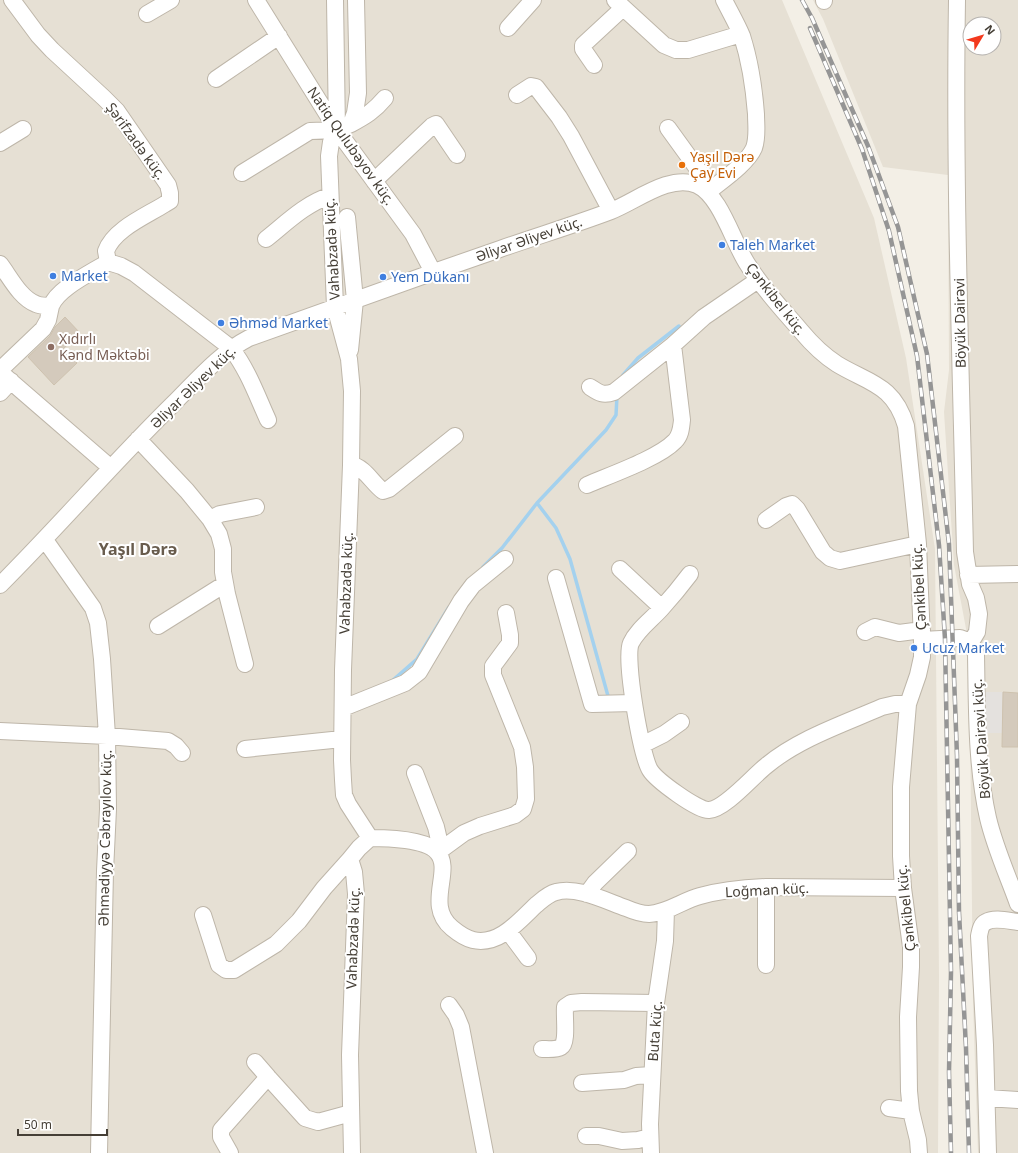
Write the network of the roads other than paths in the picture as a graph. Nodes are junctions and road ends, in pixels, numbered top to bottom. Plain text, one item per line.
1 (12, 0) edge
2 (170, 0) edge
3 (256, 0) edge
4 (335, 0) edge
5 (356, 0) edge
6 (533, 0) edge
7 (724, 0) edge
8 (957, 0) edge
9 (619, 4) edge
10 (147, 14) dead end
11 (508, 28) dead end
12 (741, 34) junction
13 (279, 36) junction
14 (594, 65) dead end
15 (216, 79) dead end
16 (517, 95) dead end
17 (385, 98) dead end
18 (344, 127) junction
19 (668, 128) dead end
20 (23, 129) dead end
21 (0, 143) edge
22 (457, 155) dead end
23 (242, 174) dead end
24 (374, 181) junction
25 (708, 192) junction
26 (330, 196) junction
27 (611, 211) junction
28 (347, 217) dead end
29 (266, 239) dead end
30 (108, 262) junction
31 (0, 264) edge
32 (433, 272) junction
33 (758, 280) junction
34 (355, 300) junction
35 (51, 306) junction
36 (335, 307) junction
37 (673, 345) junction
38 (231, 348) junction
39 (348, 359) junction
40 (3, 379) edge
41 (590, 387) dead end
42 (268, 420) dead end
43 (455, 436) dead end
44 (138, 439) junction
45 (351, 465) junction
46 (111, 468) junction
47 (587, 485) dead end
48 (256, 507) dead end
49 (210, 519) junction
50 (766, 520) dead end
51 (45, 540) junction
52 (918, 544) junction
53 (505, 559) dead end
54 (620, 569) dead end
55 (690, 574) dead end
56 (1018, 574) edge
57 (968, 575) junction
58 (556, 578) dead end
59 (225, 584) junction
60 (0, 585) edge
61 (662, 608) junction
62 (506, 613) dead end
63 (158, 626) dead end
64 (865, 632) dead end
65 (922, 635) junction
66 (971, 642) junction
67 (245, 664) dead end
68 (633, 703) junction
69 (908, 704) junction
70 (343, 708) junction
71 (681, 722) dead end
72 (0, 731) edge
73 (107, 736) junction
74 (342, 739) junction
75 (642, 745) junction
76 (245, 749) dead end
77 (182, 754) dead end
78 (415, 773) dead end
79 (370, 838) junction
80 (628, 851) dead end
81 (438, 852) junction
82 (350, 859) junction
83 (766, 887) junction
84 (902, 888) junction
85 (587, 894) junction
86 (1018, 904) edge
87 (666, 910) junction
88 (203, 915) dead end
89 (1018, 922) edge
90 (508, 931) junction
91 (528, 958) dead end
92 (766, 965) dead end
93 (656, 1003) junction
94 (449, 1005) dead end
95 (542, 1049) dead end
96 (255, 1062) dead end
97 (652, 1074) junction
98 (268, 1077) junction
99 (582, 1083) dead end
100 (987, 1098) junction
101 (1018, 1100) edge
102 (889, 1108) dead end
103 (911, 1111) junction
104 (351, 1113) junction
105 (586, 1136) dead end
106 (651, 1145) edge
107 (99, 1153) edge
108 (230, 1153) edge
109 (352, 1153) edge
110 (485, 1153) edge
111 (919, 1153) edge
112 (988, 1153) edge

1 - 30 street, Şərifzadə küç.
2 - 10 street
3 - 13 street, Natiq Qulubəyov küç.
4 - 18 street, Vahabzadə küç.
5 - 18 street
6 - 11 street
7 - 12 street
8 - 57 street, Böyük Dairəvi
9 - 12 street
9 - 14 street
12 - 25 street
13 - 15 street
13 - 18 street, Natiq Qulubəyov küç.
16 - 27 street
17 - 18 street
18 - 23 street
18 - 24 street, Natiq Qulubəyov küç.
18 - 26 street, Vahabzadə küç.
19 - 25 street
20 - 21 street
22 - 24 street
24 - 32 street, Natiq Qulubəyov küç.
25 - 27 street, Əliyar Əliyev küç.
25 - 33 street, Çənkibel küç.
26 - 29 street
26 - 36 street, Vahabzadə küç.
27 - 32 street, Əliyar Əliyev küç.
28 - 34 street
30 - 35 street
30 - 38 street
31 - 35 street
32 - 34 street, Əliyar Əliyev küç.
33 - 37 street
33 - 52 street, Çənkibel küç.
34 - 36 street, Əliyar Əliyev küç.
34 - 39 street
35 - 40 street
36 - 38 street, Əliyar Əliyev küç.
36 - 39 street, Vahabzadə küç.
37 - 41 street
37 - 47 street
38 - 42 street
38 - 44 street, Əliyar Əliyev küç.
39 - 45 street, Vahabzadə küç.
40 - 46 street
43 - 45 street
44 - 46 street, Əliyar Əliyev küç.
44 - 49 street
45 - 70 street, Vahabzadə küç.
46 - 51 street, Əliyar Əliyev küç.
48 - 49 street
49 - 59 street
50 - 52 street
51 - 60 street, Əliyar Əliyev küç.
51 - 73 street, Əhmədiyyə Cəbrayılov küç.
52 - 65 street, Çənkibel küç.
53 - 70 street
54 - 61 street
55 - 61 street
56 - 57 street
57 - 66 street, Böyük Dairəvi
58 - 68 street
59 - 63 street
59 - 67 street
61 - 68 street
62 - 81 street
64 - 65 street
65 - 66 street
65 - 69 street, Çənkibel küç.
66 - 86 street, Böyük Dairəvi küç.
68 - 75 street
69 - 75 street
69 - 84 street, Çənkibel küç.
70 - 74 street, Vahabzadə küç.
71 - 75 street
72 - 73 street
73 - 77 street
73 - 107 street, Əhmədiyyə Cəbrayılov küç.
74 - 76 street
74 - 79 street, Vahabzadə küç.
78 - 81 street, Loğman küç.
79 - 81 street
79 - 82 street
80 - 85 street
81 - 90 street, Loğman küç.
82 - 88 street
82 - 104 street, Vahabzadə küç.
83 - 84 street, Loğman küç.
83 - 87 street, Loğman küç.
83 - 92 street
84 - 103 street, Çənkibel küç.
85 - 87 street, Loğman küç.
85 - 90 street, Loğman küç.
87 - 93 street, Buta küç.
89 - 100 street
90 - 91 street
93 - 95 street
93 - 97 street, Buta küç.
94 - 110 street
96 - 98 street
97 - 99 street
97 - 106 street, Buta küç.
98 - 104 street
98 - 108 street
100 - 101 street
100 - 112 street
102 - 103 street
103 - 111 street, Çənkibel küç.
104 - 109 street, Vahabzadə küç.
105 - 106 street

